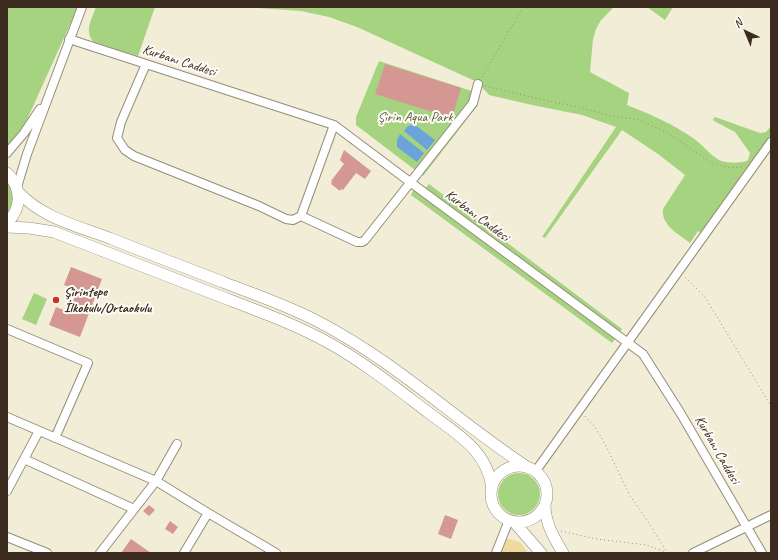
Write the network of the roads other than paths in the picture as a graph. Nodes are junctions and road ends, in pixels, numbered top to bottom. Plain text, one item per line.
1 (82, 7) edge
2 (70, 39) junction
3 (146, 64) junction
4 (478, 84) road end
5 (48, 98) junction
6 (334, 125) junction
7 (771, 142) edge
8 (7, 153) edge
9 (7, 173) edge
10 (410, 182) junction
11 (18, 189) junction
12 (301, 216) junction
13 (7, 223) edge
14 (7, 227) edge
15 (7, 329) edge
16 (627, 342) junction
17 (7, 417) edge
18 (39, 431) junction
19 (55, 438) junction
20 (177, 444) dead end
21 (24, 459) junction
22 (533, 470) junction
23 (156, 481) junction
24 (492, 489) junction
25 (7, 491) edge
26 (545, 505) junction
27 (134, 509) junction
28 (208, 513) junction
29 (771, 515) edge
30 (511, 521) junction
31 (746, 528) junction
32 (9, 540) edge
33 (47, 553) edge
34 (100, 553) edge
35 (184, 553) edge
36 (276, 553) edge
37 (496, 553) edge
38 (542, 553) edge
39 (563, 553) edge
40 (693, 553) edge
41 (762, 553) edge

1 - 2 street
2 - 3 street, Kurbanı Caddesi
2 - 5 street
3 - 6 street, Kurbanı Caddesi
3 - 12 street
4 - 10 street
5 - 8 street
5 - 11 street
6 - 10 street, Kurbanı Caddesi
6 - 12 street
7 - 16 street
9 - 11 highway
10 - 12 street
10 - 16 street, Kurbanı Caddesi
11 - 13 highway
11 - 22 highway
14 - 24 highway
15 - 19 street
16 - 22 street
16 - 31 street, Kurbanı Caddesi
17 - 18 street
18 - 19 street
18 - 21 street
19 - 23 street
20 - 23 street
21 - 25 street
21 - 27 street
22 - 24 highway
22 - 26 highway
23 - 27 street
23 - 28 street
24 - 30 highway
26 - 30 highway
26 - 39 highway
27 - 34 street
28 - 35 street
28 - 36 street
29 - 31 street
30 - 37 street
30 - 38 highway
31 - 40 street
31 - 41 street, Kurbanı Caddesi
32 - 33 street

